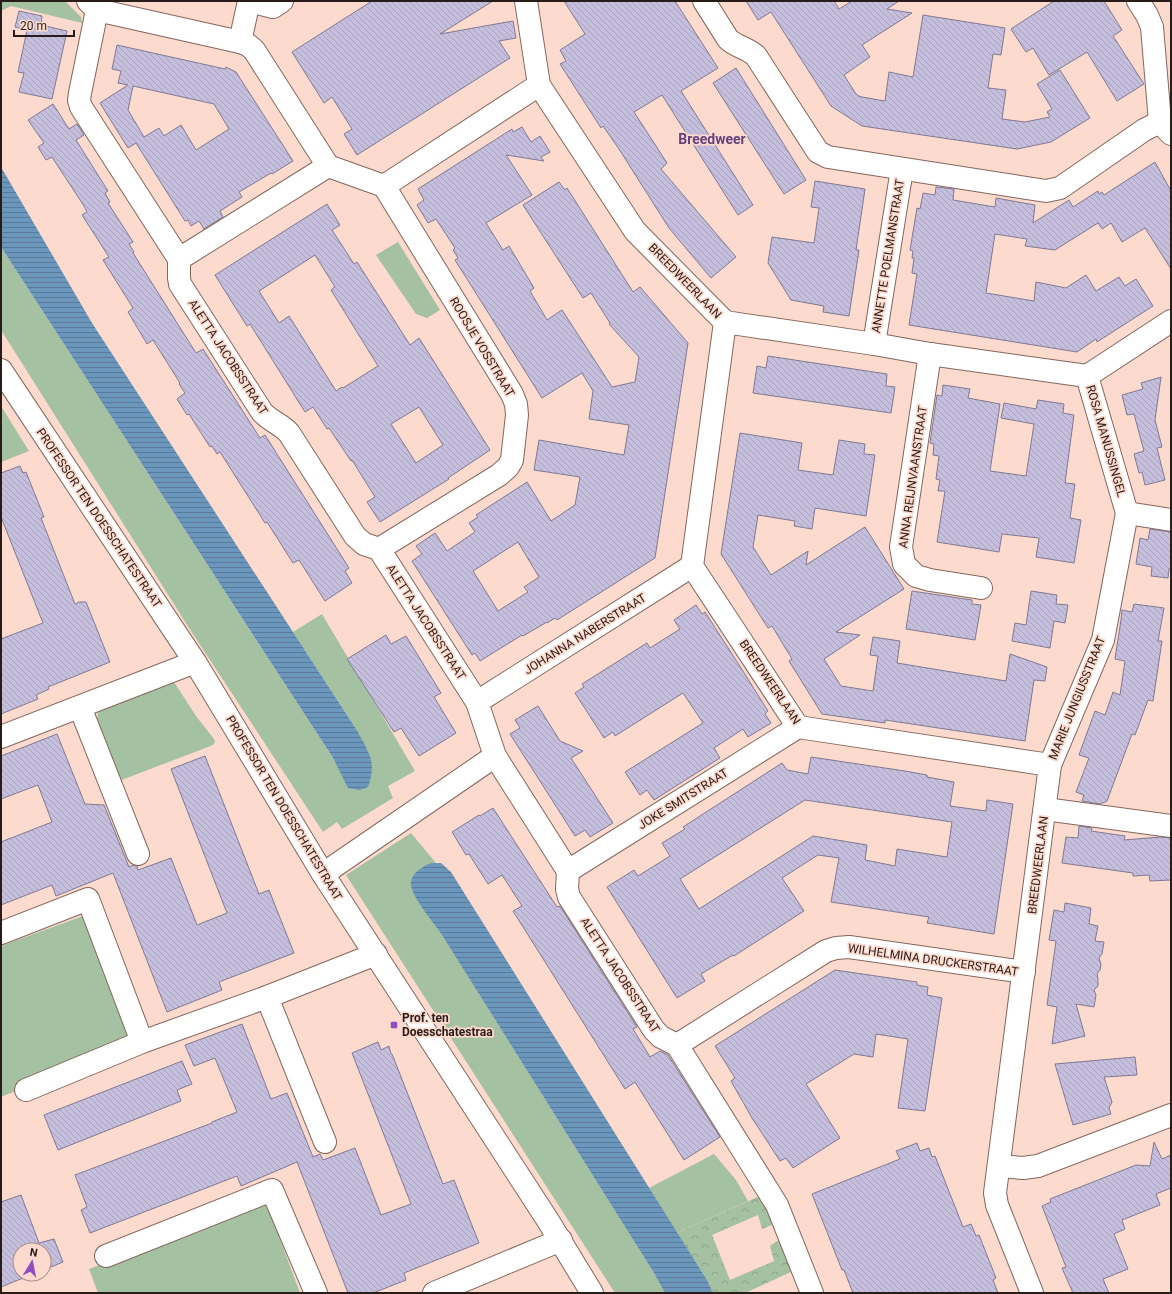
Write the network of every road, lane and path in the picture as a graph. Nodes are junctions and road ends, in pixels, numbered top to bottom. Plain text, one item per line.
1 (250, 1) edge
2 (282, 1) edge
3 (526, 1) edge
4 (704, 1) edge
5 (1138, 1) edge
6 (93, 6) edge
7 (240, 42) junction
8 (539, 85) junction
9 (1166, 128) edge
10 (328, 166) junction
11 (902, 168) junction
12 (384, 186) junction
13 (179, 259) junction
14 (1171, 321) edge
15 (725, 322) junction
16 (874, 344) junction
17 (930, 354) junction
18 (2, 373) edge
19 (1087, 376) junction
20 (1127, 513) junction
21 (1171, 520) edge
22 (379, 549) junction
23 (692, 566) junction
24 (981, 588) dead end
25 (195, 662) junction
26 (477, 702) junction
27 (80, 707) junction
28 (798, 727) junction
29 (1, 737) edge
30 (496, 756) junction
31 (1050, 765) junction
32 (1045, 809) junction
33 (1171, 826) edge
34 (138, 854) dead end
35 (568, 871) junction
36 (323, 874) junction
37 (1, 933) edge
38 (376, 954) junction
39 (1024, 972) junction
40 (267, 997) junction
41 (142, 1042) junction
42 (677, 1045) junction
43 (26, 1090) dead end
44 (1171, 1115) edge
45 (325, 1142) dead end
46 (999, 1166) junction
47 (560, 1240) junction
48 (106, 1256) dead end
49 (445, 1291) edge
50 (316, 1293) edge
51 (592, 1293) edge
52 (812, 1293) edge
53 (1032, 1293) edge

1 - 2 street
1 - 7 street
3 - 8 street, BREEDWEERLAAN
4 - 11 street, ANNETTE POELMANSTRAAT
5 - 9 street
6 - 7 street
6 - 13 street
7 - 10 street
8 - 12 street
8 - 15 street, BREEDWEERLAAN
9 - 11 street, ANNETTE POELMANSTRAAT
10 - 12 street
10 - 13 street
11 - 16 street, ANNETTE POELMANSTRAAT
12 - 22 street, ROOSJE VOSSTRAAT
13 - 22 street, ALETTA JACOBSSTRAAT
14 - 19 street, ROSA MANUSSINGEL
15 - 16 street
15 - 23 street, BREEDWEERLAAN
16 - 17 street
17 - 19 street
17 - 24 street, ANNA REIJNVAANSTRAAT
18 - 25 street, PROFESSOR TEN DOESSCHATESTRAAT
19 - 20 street, ROSA MANUSSINGEL
20 - 21 street, ROSA MANUSSINGEL
20 - 31 street, MARIE JUNGIUSSTRAAT
22 - 26 street, ALETTA JACOBSSTRAAT
23 - 26 street, JOHANNA NABERSTRAAT
23 - 28 street, BREEDWEERLAAN
25 - 27 street
25 - 36 street, PROFESSOR TEN DOESSCHATESTRAAT
26 - 30 street, ALETTA JACOBSSTRAAT
27 - 29 street
27 - 34 street
28 - 31 street, BREEDWEERLAAN
28 - 35 street, JOKE SMITSTRAAT
30 - 35 street, ALETTA JACOBSSTRAAT
30 - 36 street
31 - 32 street, BREEDWEERLAAN
32 - 33 street
32 - 39 street, BREEDWEERLAAN
35 - 42 street, ALETTA JACOBSSTRAAT
36 - 38 street, PROFESSOR TEN DOESSCHATESTRAAT
37 - 41 street
38 - 40 street
38 - 47 street, PROFESSOR TEN DOESSCHATESTRAAT
39 - 42 street, WILHELMINA DRUCKERSTRAAT
39 - 46 street, BREEDWEERLAAN
40 - 41 street
40 - 45 street
41 - 43 street
42 - 52 street, ALETTA JACOBSSTRAAT
44 - 46 street
46 - 53 street, BREEDWEERLAAN
47 - 49 street
47 - 51 street, PROFESSOR TEN DOESSCHATESTRAAT
48 - 50 street

